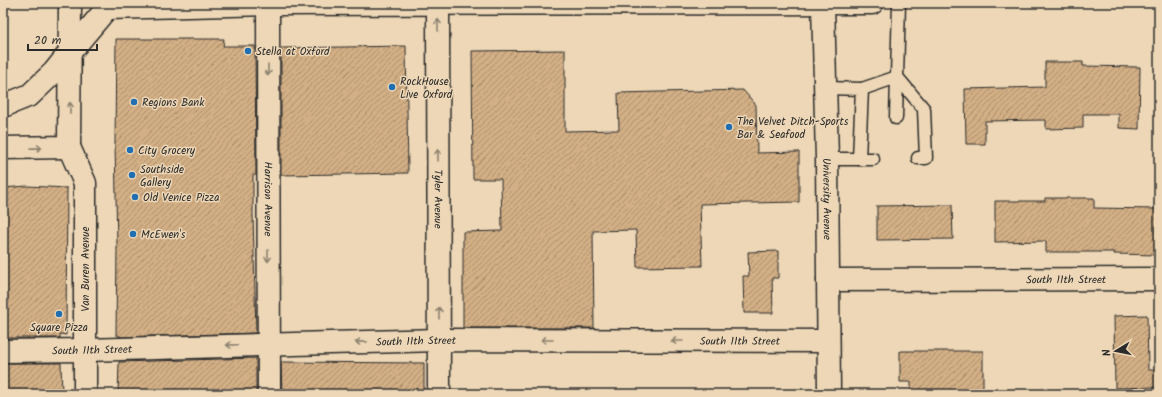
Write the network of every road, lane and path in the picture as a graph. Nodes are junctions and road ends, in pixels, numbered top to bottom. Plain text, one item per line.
1 (70, 3) edge
2 (438, 3) edge
3 (822, 3) edge
4 (872, 3) edge
5 (899, 3) edge
6 (268, 4) edge
7 (106, 5) edge
8 (70, 52) junction
9 (896, 77) junction
10 (826, 88) junction
11 (862, 89) junction
12 (3, 106) edge
13 (896, 118) dead end
14 (70, 147) junction
15 (3, 148) edge
16 (873, 158) dead end
17 (918, 158) dead end
18 (827, 159) junction
19 (859, 159) junction
20 (1159, 279) edge
21 (828, 280) junction
22 (439, 340) junction
23 (828, 341) junction
24 (268, 344) junction
25 (85, 350) junction
26 (3, 351) edge
27 (85, 394) edge
28 (269, 394) edge
29 (439, 394) edge
30 (829, 394) edge

1 - 8 street
2 - 3 street
2 - 6 street
22 -> 2 street, Tyler Avenue
3 - 4 street
3 - 10 street, University Avenue
5 - 9 lane
6 - 7 street
6 -> 24 street, Harrison Avenue
7 - 8 street
8 - 12 street
14 -> 8 street
9 - 11 lane
9 - 13 lane
9 - 17 lane
10 - 11 lane
10 - 18 street, University Avenue
11 - 19 lane
15 -> 14 street
14 - 25 street, Van Buren Avenue
16 - 19 lane
18 - 19 lane
18 - 21 street, University Avenue
20 - 21 street, South 11th Street
21 - 23 street, University Avenue
23 -> 22 street, South 11th Street
22 -> 24 street, South 11th Street
22 - 29 street, Tyler Avenue
23 - 30 street, University Avenue
24 -> 25 street, South 11th Street
24 - 28 street, Harrison Avenue
25 - 26 street, South 11th Street
25 - 27 street, Van Buren Avenue

